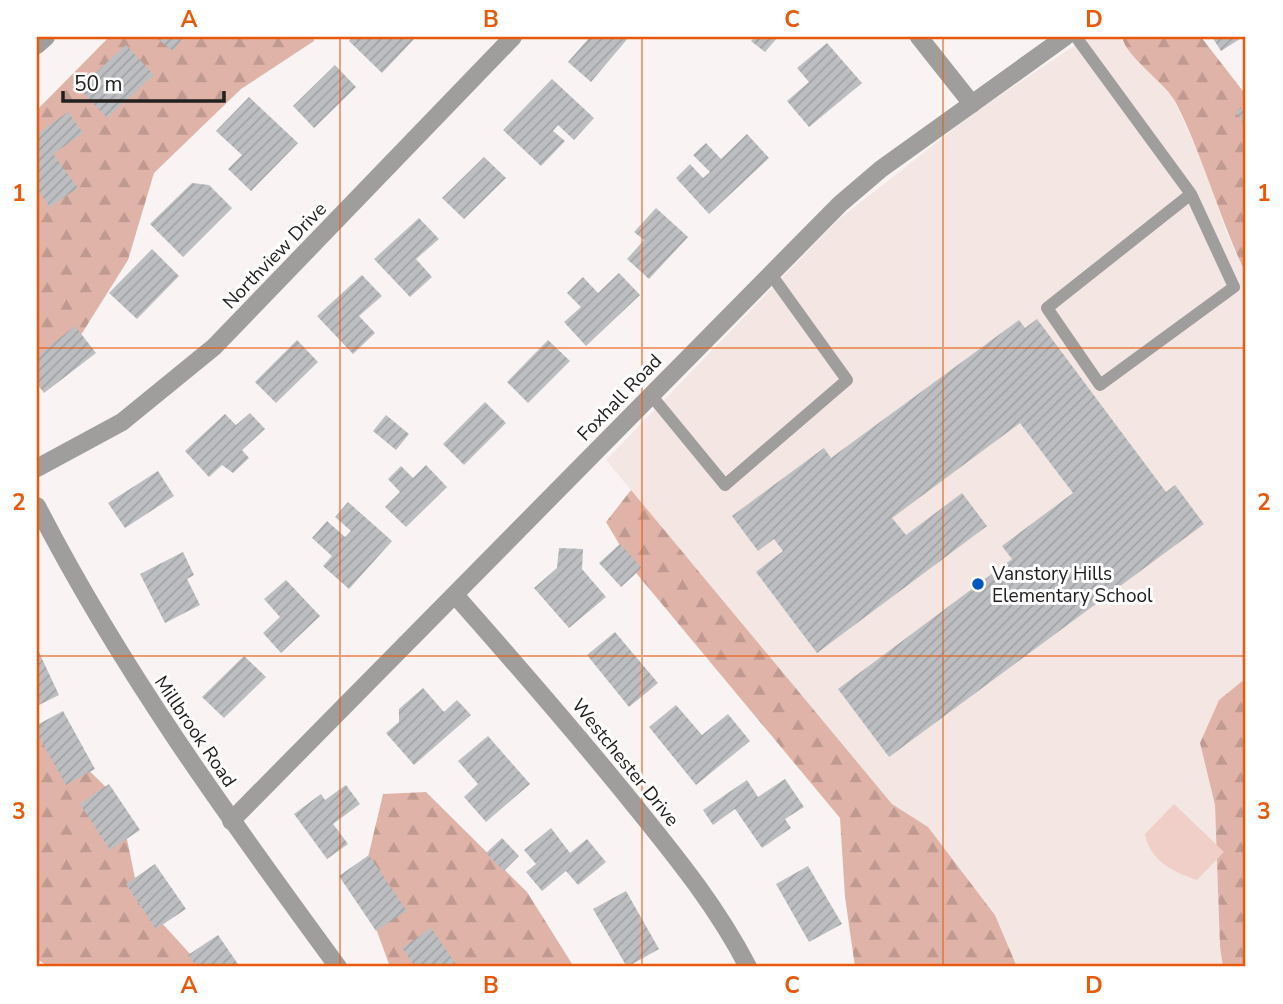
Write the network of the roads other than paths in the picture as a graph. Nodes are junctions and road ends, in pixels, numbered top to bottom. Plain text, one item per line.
1 (46, 37) edge
2 (513, 37) edge
3 (919, 37) edge
4 (1065, 37) edge
5 (1076, 37) edge
6 (37, 45) edge
7 (972, 104) junction
8 (1191, 194) junction
9 (770, 273) junction
10 (651, 395) junction
11 (37, 468) edge
12 (37, 506) edge
13 (454, 595) junction
14 (231, 821) junction
15 (338, 967) edge
16 (748, 967) edge

1 - 6 street
2 - 11 street, Northview Drive
3 - 7 street
4 - 7 street, Foxhall Road
5 - 8 lane
7 - 9 street, Foxhall Road
8 - 8 lane
9 - 10 street, Foxhall Road
9 - 10 lane
10 - 13 street, Foxhall Road
12 - 14 street, Millbrook Road
13 - 14 street, Foxhall Road
13 - 16 street, Westchester Drive
14 - 15 street, Millbrook Road

